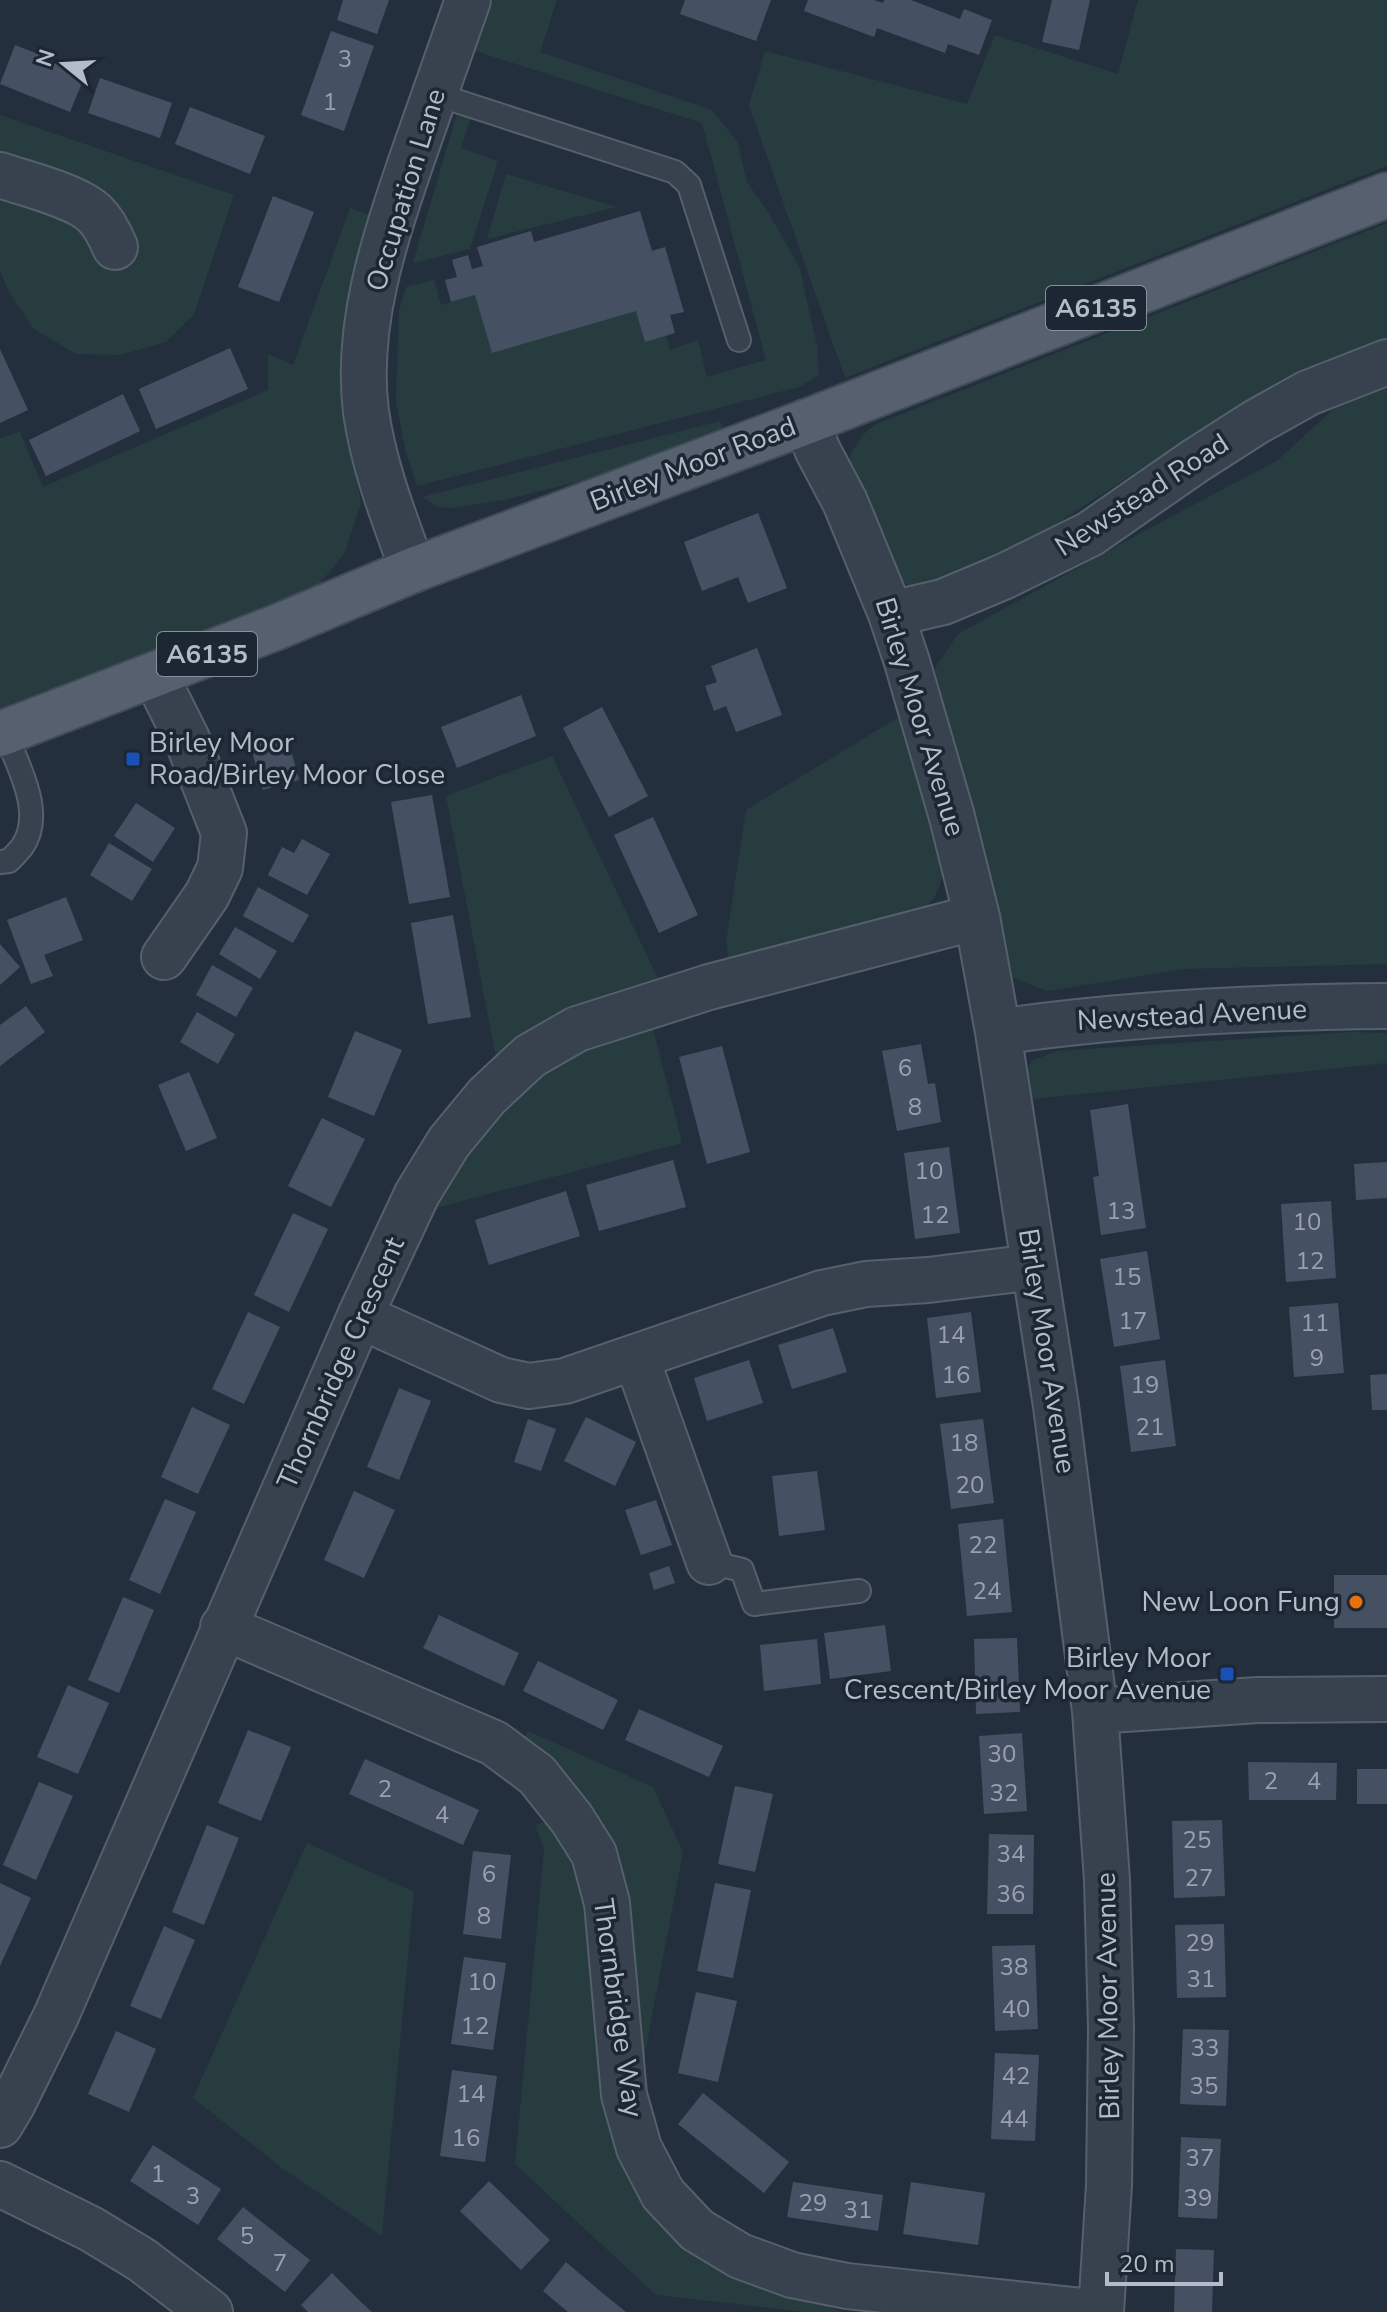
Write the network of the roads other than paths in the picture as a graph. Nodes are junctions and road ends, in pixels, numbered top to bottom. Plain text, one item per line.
1 (468, 0) edge
2 (435, 94) junction
3 (0, 175) edge
4 (1387, 195) edge
5 (115, 247) dead end
6 (739, 340) dead end
7 (1387, 362) edge
8 (806, 422) junction
9 (413, 570) junction
10 (891, 614) junction
11 (155, 675) junction
12 (3, 733) edge
13 (0, 862) edge
14 (977, 917) junction
15 (164, 957) dead end
16 (1387, 1006) edge
17 (998, 1032) junction
18 (1034, 1267) junction
19 (360, 1316) junction
20 (636, 1357) junction
21 (709, 1562) joint
22 (859, 1591) dead end
23 (223, 1627) junction
24 (1387, 1699) edge
25 (1095, 1711) junction
26 (0, 2125) edge
27 (0, 2184) edge
28 (210, 2312) edge
29 (1091, 2312) edge
30 (1101, 2312) edge

1 - 2 street, Occupation Lane
2 - 6 lane
2 - 9 street, Occupation Lane
3 - 5 street
4 - 8 main road, Birley Moor Road / A6135
7 - 10 street, Newstead Road
8 - 9 main road, Birley Moor Road / A6135
8 - 10 street, Birley Moor Avenue
9 - 11 main road, Birley Moor Road / A6135
10 - 14 street, Birley Moor Avenue
11 - 12 main road, Birley Moor Road / A6135
11 - 15 street
12 - 13 lane
14 - 17 street, Birley Moor Avenue
14 - 19 street, Thornbridge Crescent
16 - 17 street, Newstead Avenue
17 - 18 street, Birley Moor Avenue
18 - 20 street
18 - 25 street, Birley Moor Avenue
19 - 20 street
19 - 23 street, Thornbridge Crescent
20 - 21 street
21 - 22 lane
23 - 26 street, Thornbridge Crescent
23 - 29 street, Thornbridge Way
24 - 25 street
25 - 30 street, Birley Moor Avenue
27 - 28 street

